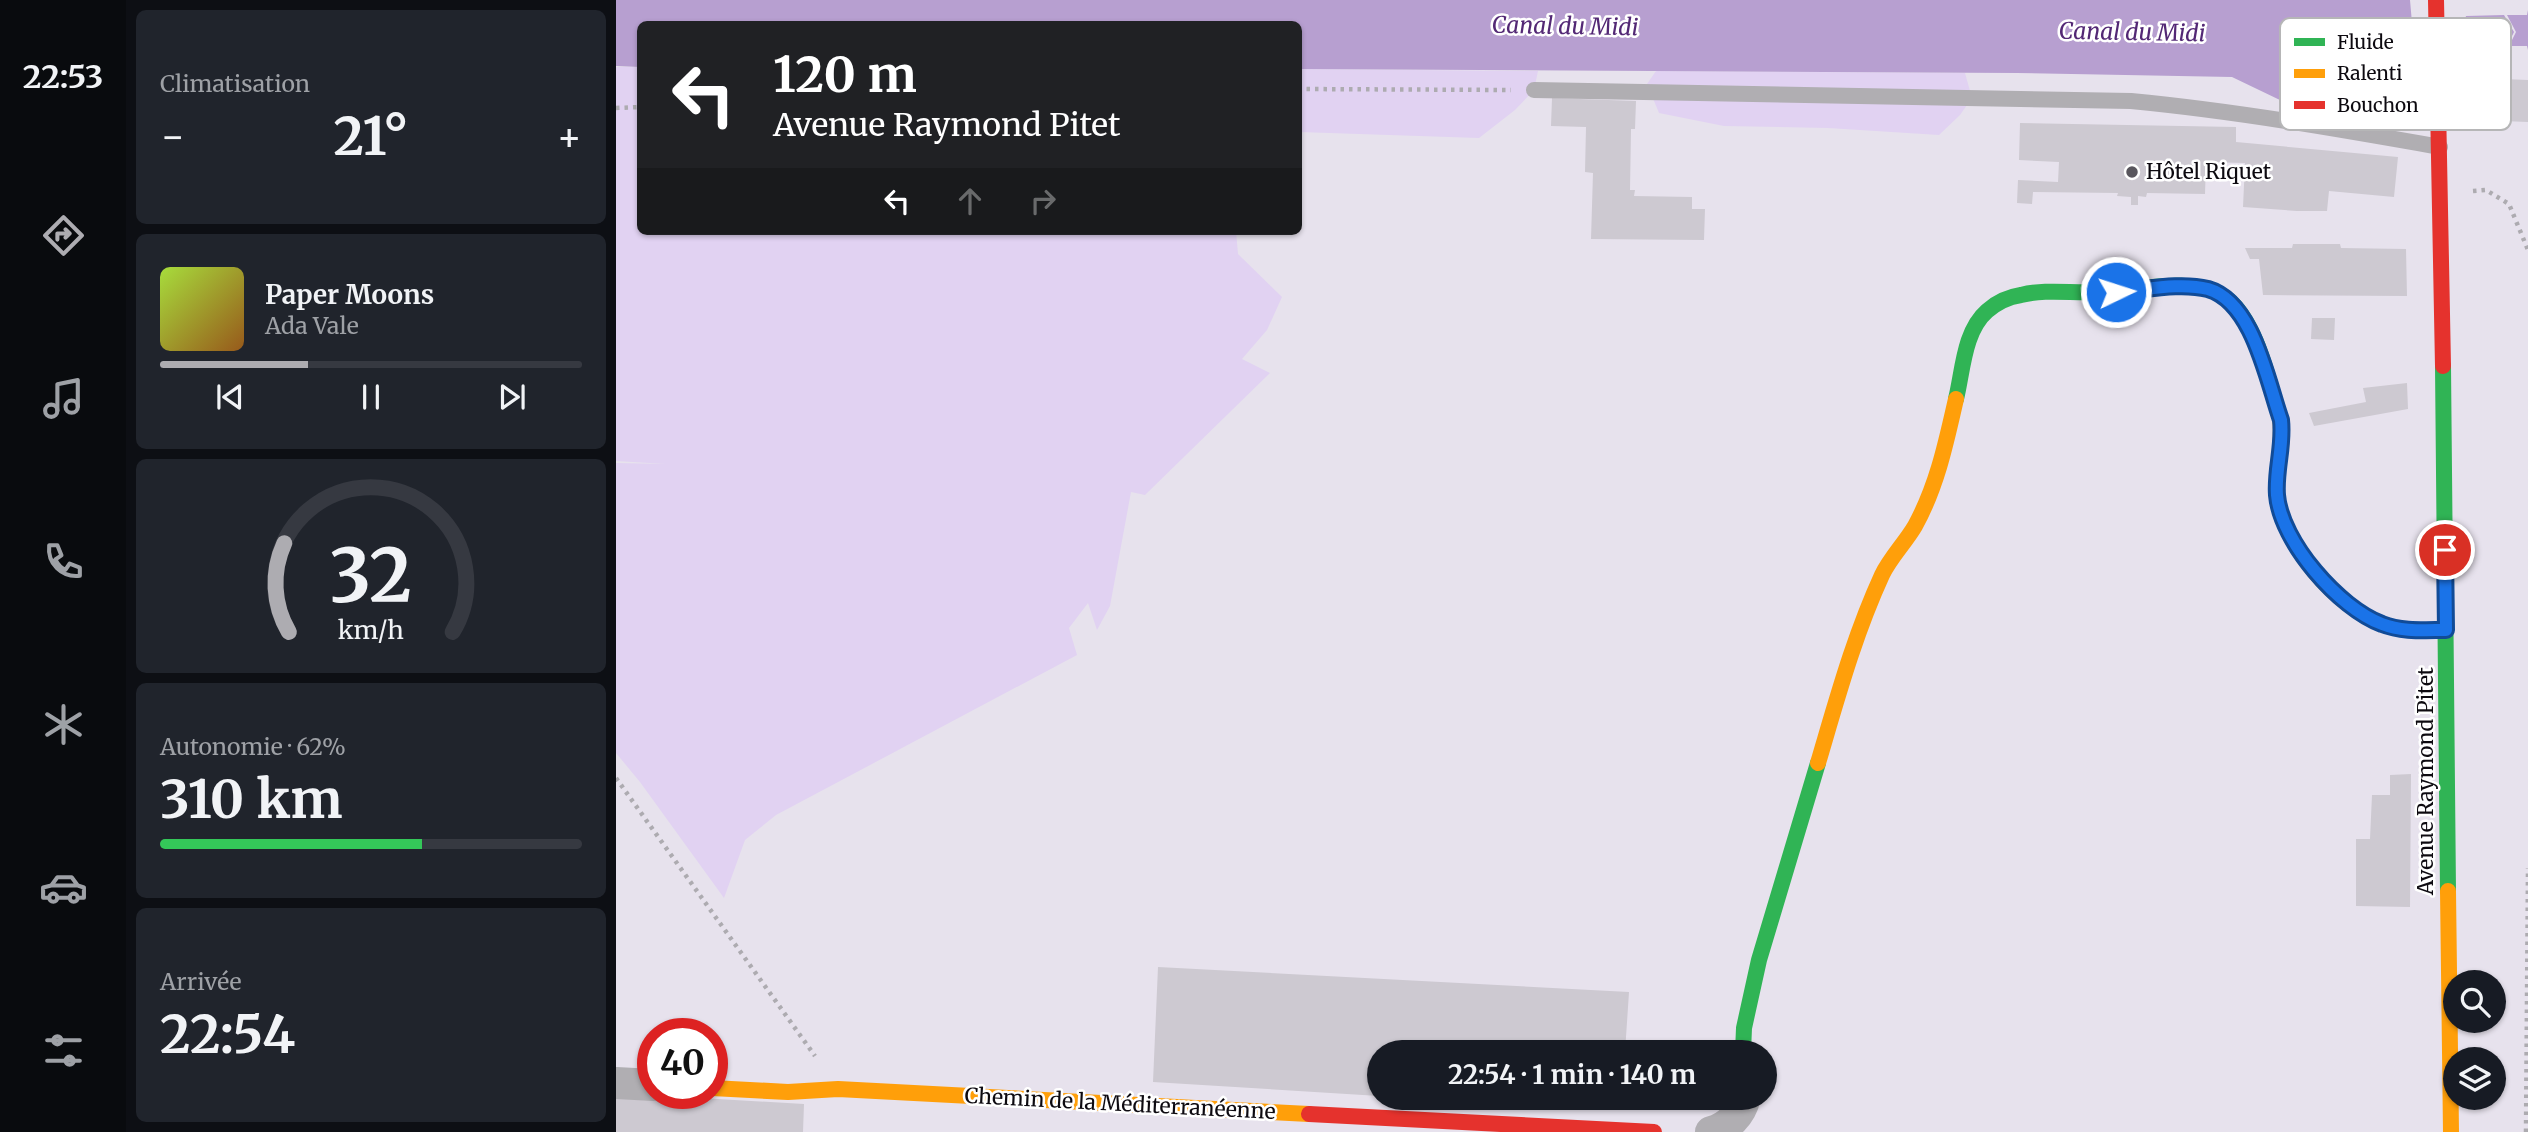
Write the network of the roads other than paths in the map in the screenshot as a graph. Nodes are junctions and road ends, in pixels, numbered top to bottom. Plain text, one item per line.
1 (1534, 90) road end
2 (2280, 120) edge
3 (2340, 130) edge
4 (2440, 130) edge
5 (2440, 147) junction
6 (2446, 630) junction
7 (1744, 1040) edge
8 (616, 1083) edge
9 (637, 1084) edge
10 (728, 1089) edge
11 (1739, 1110) edge
12 (1654, 1132) edge
13 (1711, 1132) edge
14 (2451, 1132) edge

1 - 2 lane
3 - 5 lane
4 - 5 street, Avenue Raymond Pitet
5 - 6 street, Avenue Raymond Pitet
6 - 7 street
6 - 14 street, Avenue Raymond Pitet
8 - 9 street
10 - 12 street, Chemin de la Méditerranéenne
11 - 13 street

